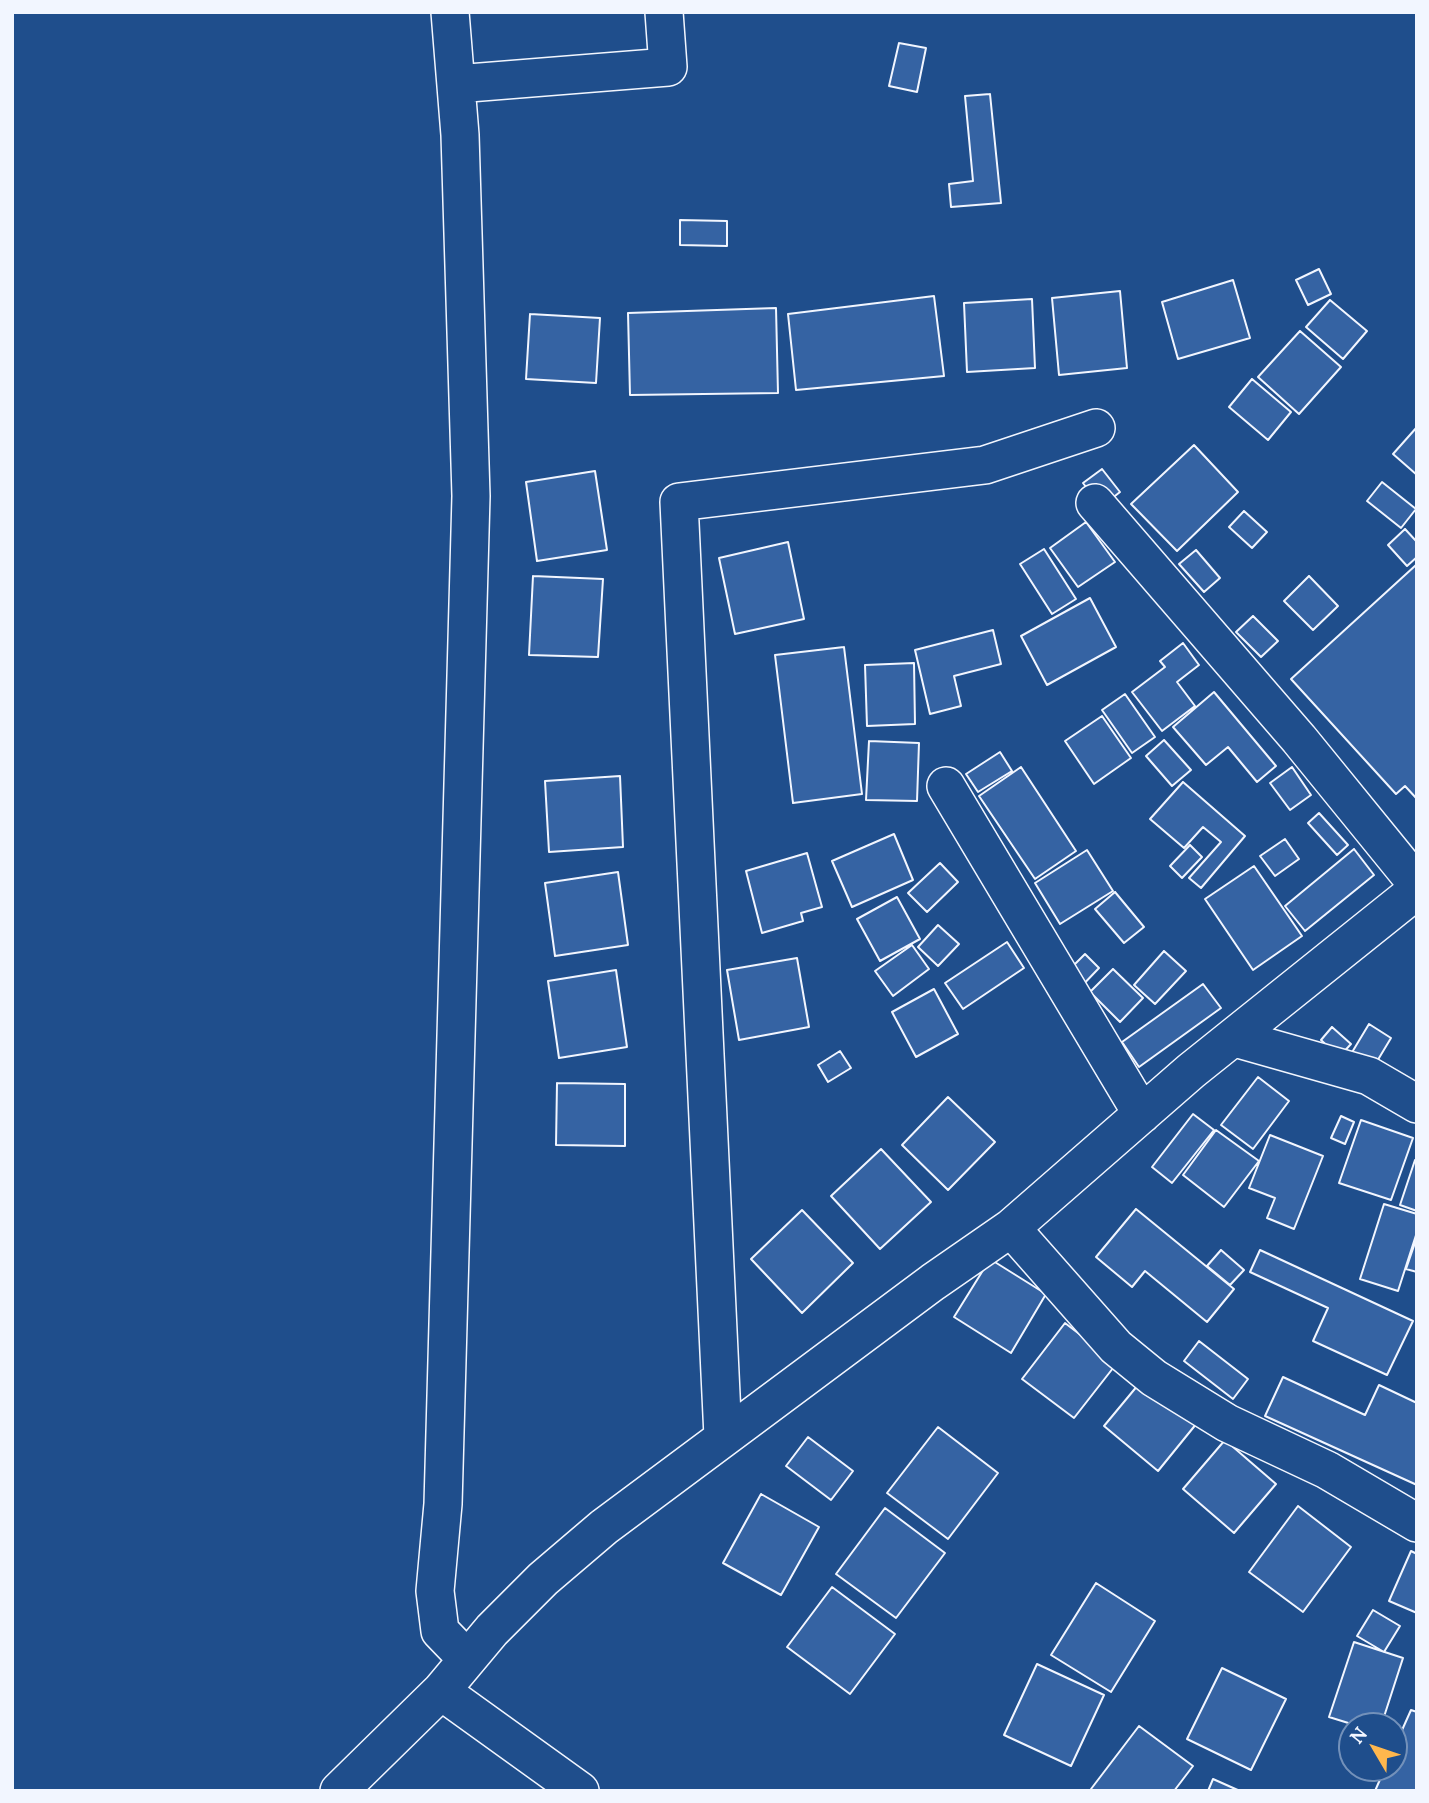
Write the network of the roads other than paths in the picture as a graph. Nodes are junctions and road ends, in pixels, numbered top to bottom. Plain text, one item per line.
1 (450, 12) edge
2 (664, 12) edge
3 (456, 84) junction
4 (1096, 428) dead end
5 (1095, 503) dead end
6 (946, 786) dead end
7 (1417, 884) edge
8 (1417, 890) edge
9 (1236, 1038) junction
10 (1417, 1104) edge
11 (1142, 1114) junction
12 (1011, 1228) junction
13 (723, 1437) junction
14 (1417, 1523) edge
15 (467, 1659) junction
16 (441, 1691) junction
17 (339, 1791) edge
18 (580, 1791) edge

1 - 3 street
2 - 3 street
3 - 15 street
4 - 13 street
5 - 7 street
6 - 11 street
8 - 9 street
9 - 10 street
9 - 11 street
11 - 12 street
12 - 13 street
12 - 14 street
13 - 15 street
15 - 16 street
16 - 17 street
16 - 18 street

